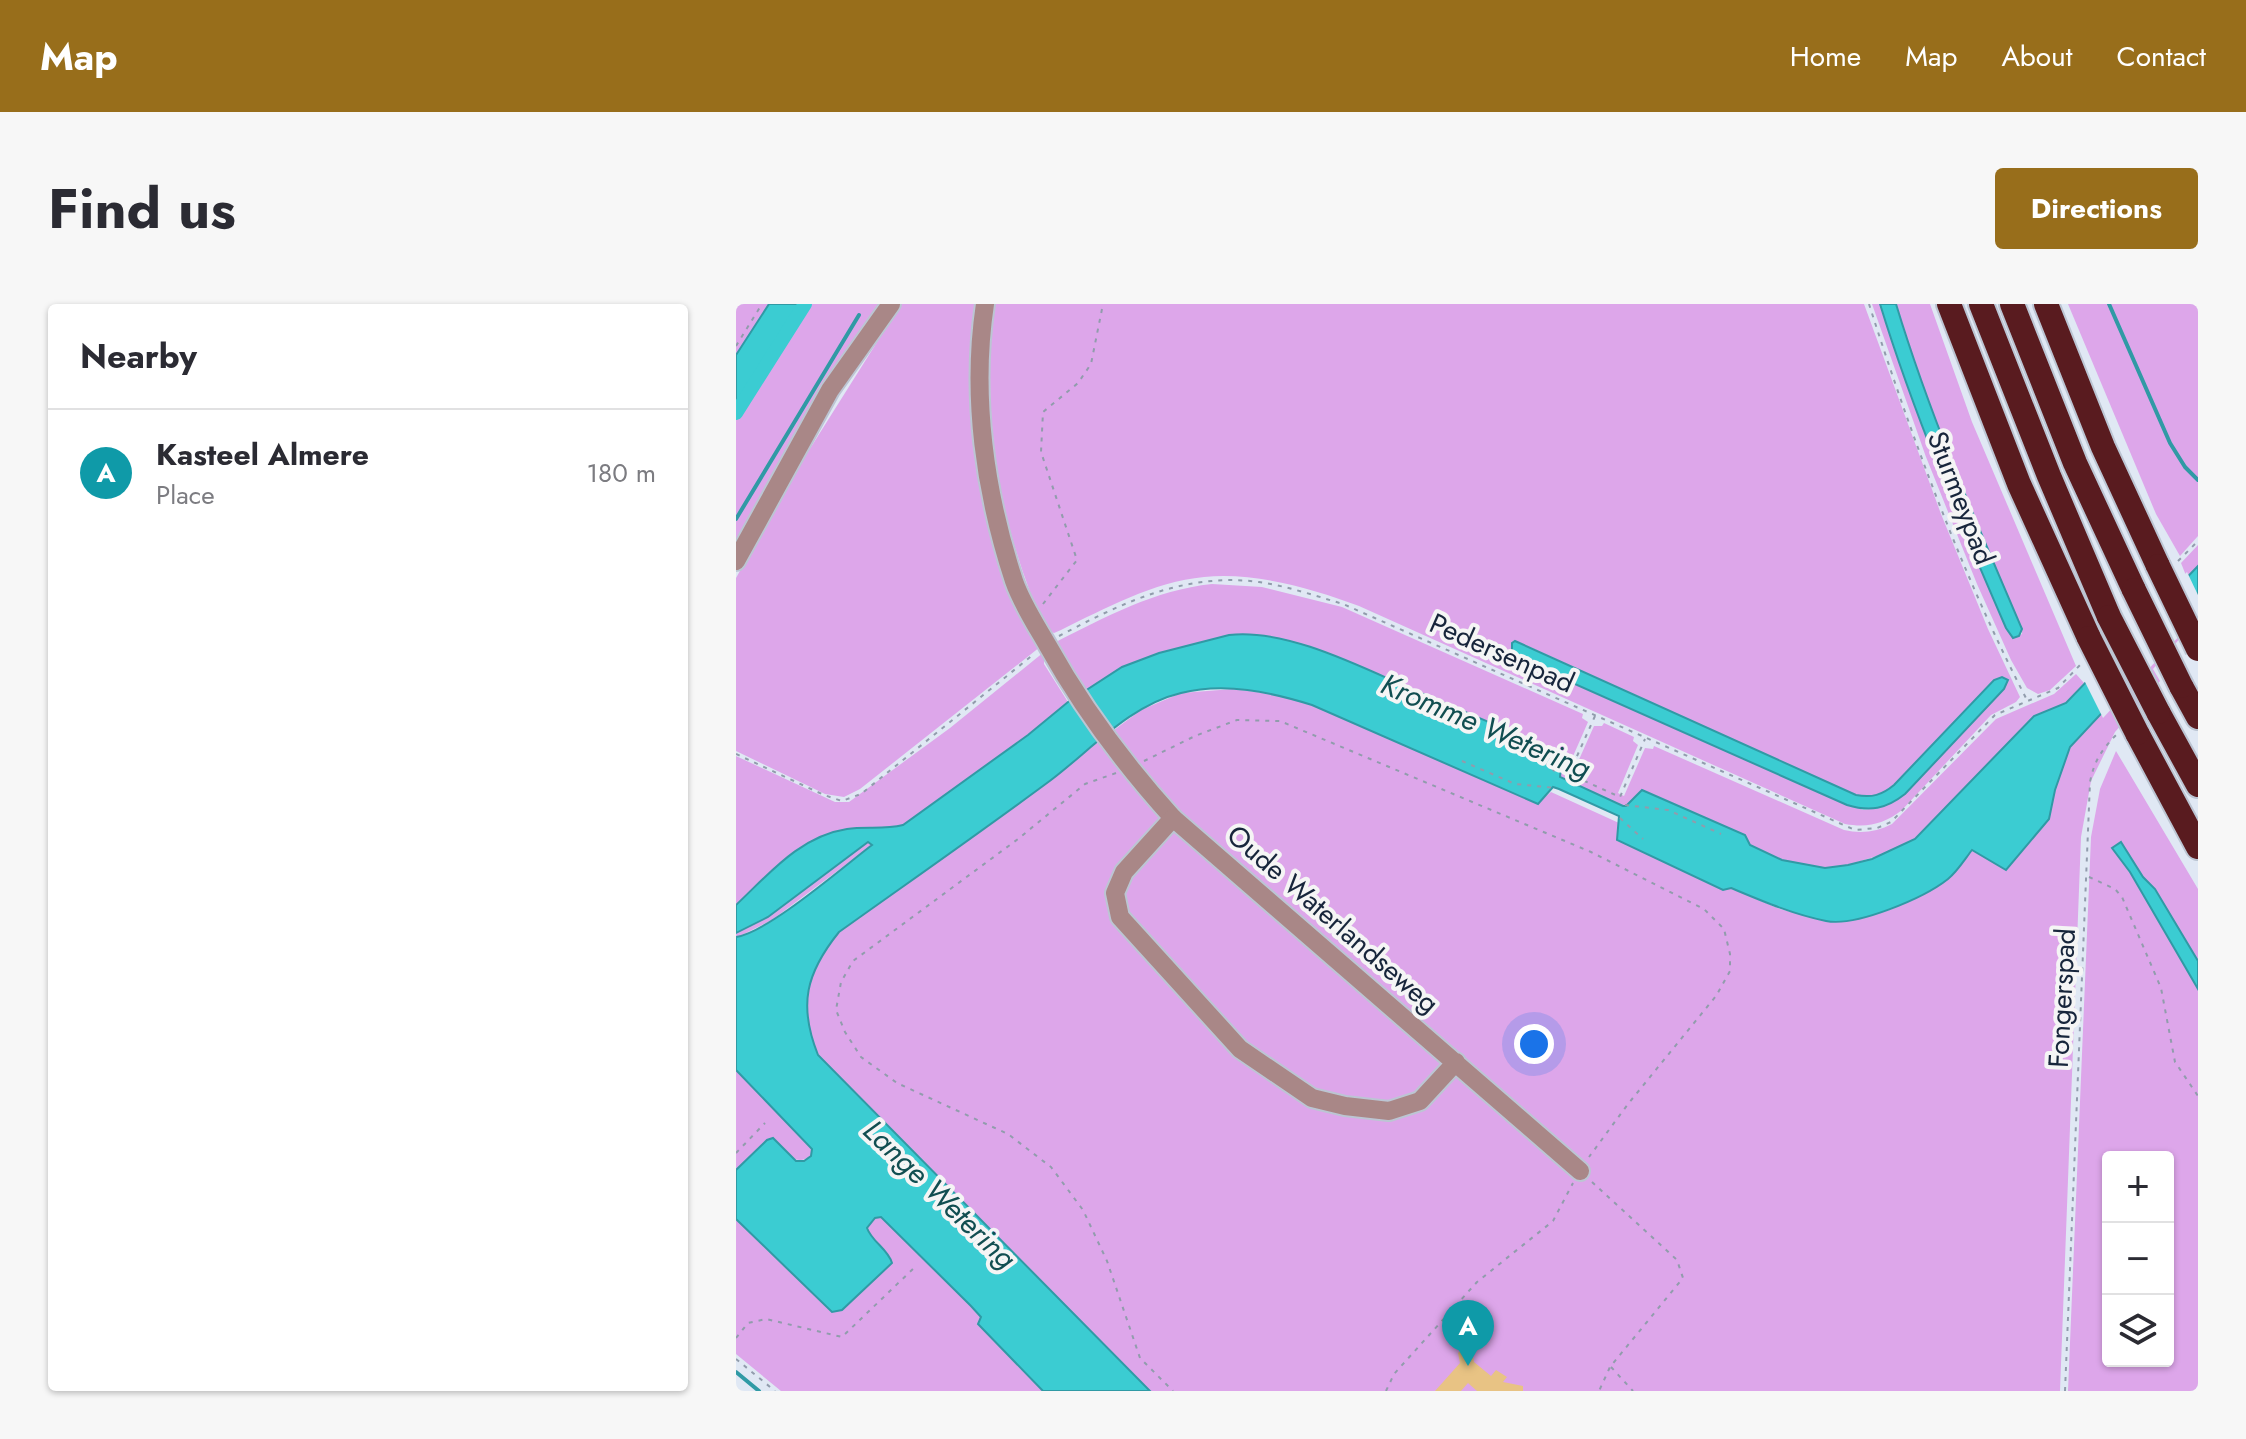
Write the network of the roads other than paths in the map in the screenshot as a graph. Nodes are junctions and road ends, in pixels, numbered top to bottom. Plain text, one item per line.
1 (891, 304) edge
2 (985, 304) edge
3 (1949, 304) edge
4 (1981, 304) edge
5 (2012, 304) edge
6 (2046, 304) edge
7 (736, 561) edge
8 (2198, 649) edge
9 (2198, 717) edge
10 (2198, 785) edge
11 (1173, 818) junction
12 (2198, 847) edge
13 (1456, 1062) junction
14 (1580, 1171) road end

1 - 7 street
2 - 11 street, Oude Waterlandseweg
3 - 12 highway, bridge
4 - 10 highway, bridge
5 - 9 highway, bridge
6 - 8 highway, bridge
11 - 13 street, Oude Waterlandseweg
11 - 13 street
13 - 14 street, Oude Waterlandseweg

